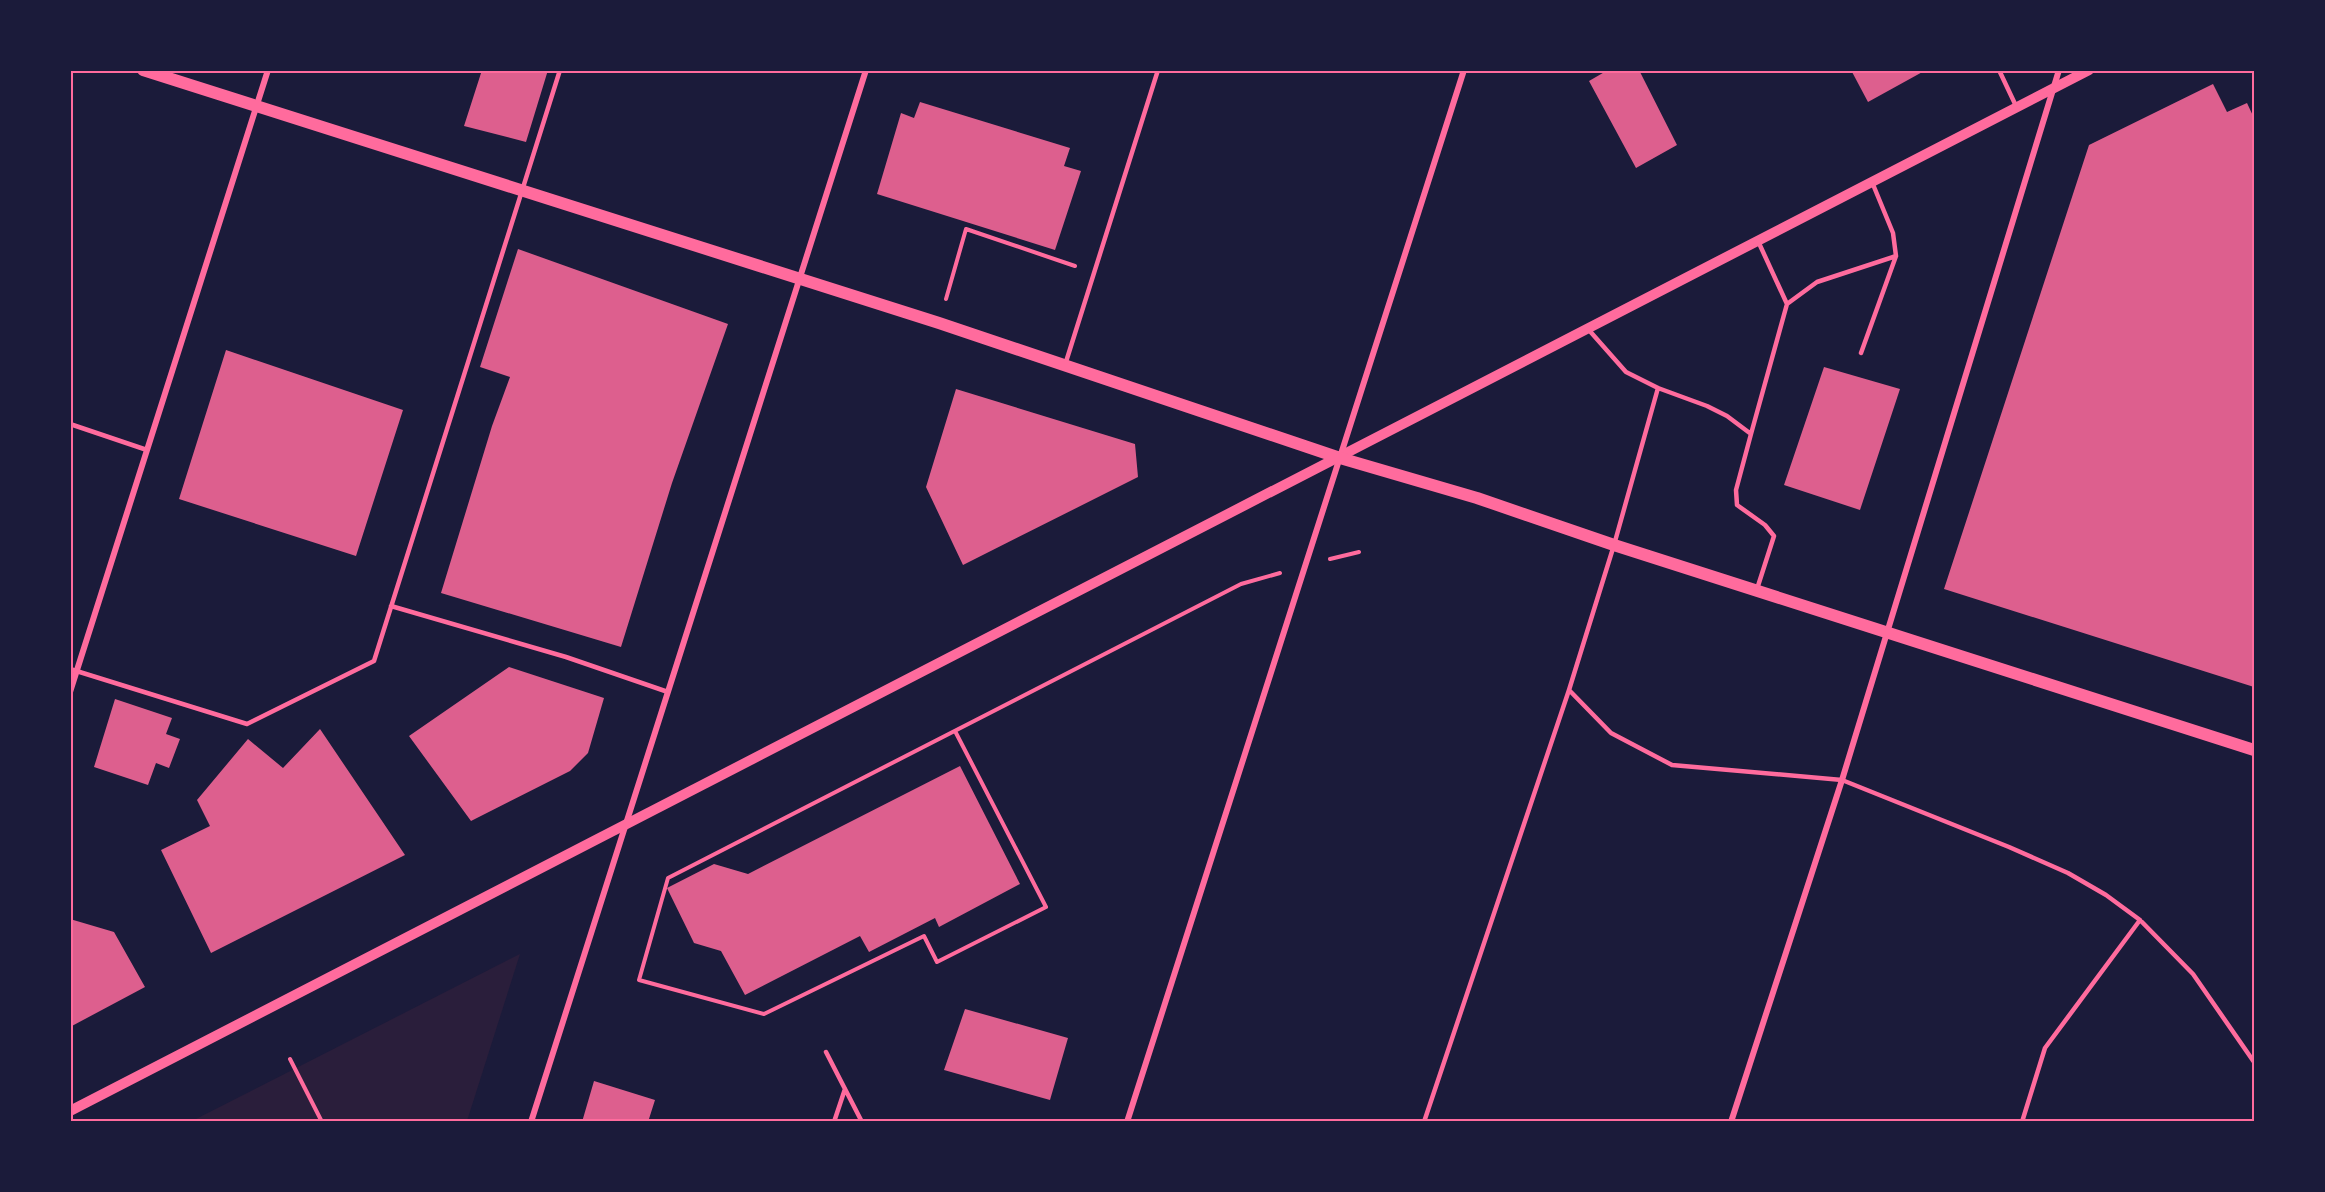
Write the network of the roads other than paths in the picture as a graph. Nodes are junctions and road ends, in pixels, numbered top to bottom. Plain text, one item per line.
1 (143, 70) edge
2 (268, 70) edge
3 (560, 70) edge
4 (867, 70) edge
5 (1158, 70) edge
6 (1464, 70) edge
7 (1999, 70) edge
8 (2060, 70) edge
9 (2089, 70) edge
10 (2054, 89) junction
11 (256, 106) junction
12 (2017, 107) junction
13 (1872, 182) junction
14 (521, 191) junction
15 (1758, 242) junction
16 (1896, 256) junction
17 (800, 281) junction
18 (1787, 303) junction
19 (1588, 329) junction
20 (1861, 353) dead end
21 (1065, 365) junction
22 (1658, 388) junction
23 (70, 424) edge
24 (1751, 434) junction
25 (147, 450) junction
26 (1341, 458) junction
27 (1614, 545) junction
28 (1757, 590) junction
29 (391, 606) junction
30 (1887, 631) junction
31 (74, 670) edge
32 (1569, 690) junction
33 (70, 692) edge
34 (668, 692) junction
35 (2254, 750) edge
36 (1842, 780) junction
37 (625, 826) junction
38 (2140, 920) junction
39 (826, 1052) dead end
40 (2254, 1062) edge
41 (845, 1089) junction
42 (70, 1111) edge
43 (531, 1122) edge
44 (834, 1122) edge
45 (862, 1122) edge
46 (1126, 1122) edge
47 (1424, 1122) edge
48 (1731, 1122) edge
49 (2022, 1122) edge

1 - 11 main road
2 - 11 street
3 - 14 lane
4 - 17 street
5 - 21 lane
6 - 26 street
7 - 12 lane
8 - 10 street
9 - 10 street
10 - 12 street
10 - 30 street
11 - 14 main road
11 - 25 street
12 - 13 street
13 - 15 street
13 - 16 lane
14 - 17 main road
14 - 29 lane
15 - 18 lane
15 - 19 street
16 - 18 lane
16 - 20 lane
17 - 21 main road
17 - 34 street
18 - 24 lane
19 - 22 lane
19 - 26 street
21 - 26 main road
22 - 24 lane
22 - 27 lane
23 - 25 lane
24 - 28 lane
25 - 31 street
26 - 27 main road
26 - 37 street
26 - 46 street
27 - 28 main road
27 - 32 lane
28 - 30 main road
29 - 31 lane
29 - 34 lane
30 - 35 main road
30 - 36 street
31 - 33 street
32 - 36 lane
32 - 47 lane
34 - 37 street
36 - 38 lane
36 - 48 street
37 - 42 street
37 - 43 street
38 - 40 lane
38 - 49 lane
39 - 41 lane
41 - 44 lane
41 - 45 lane

